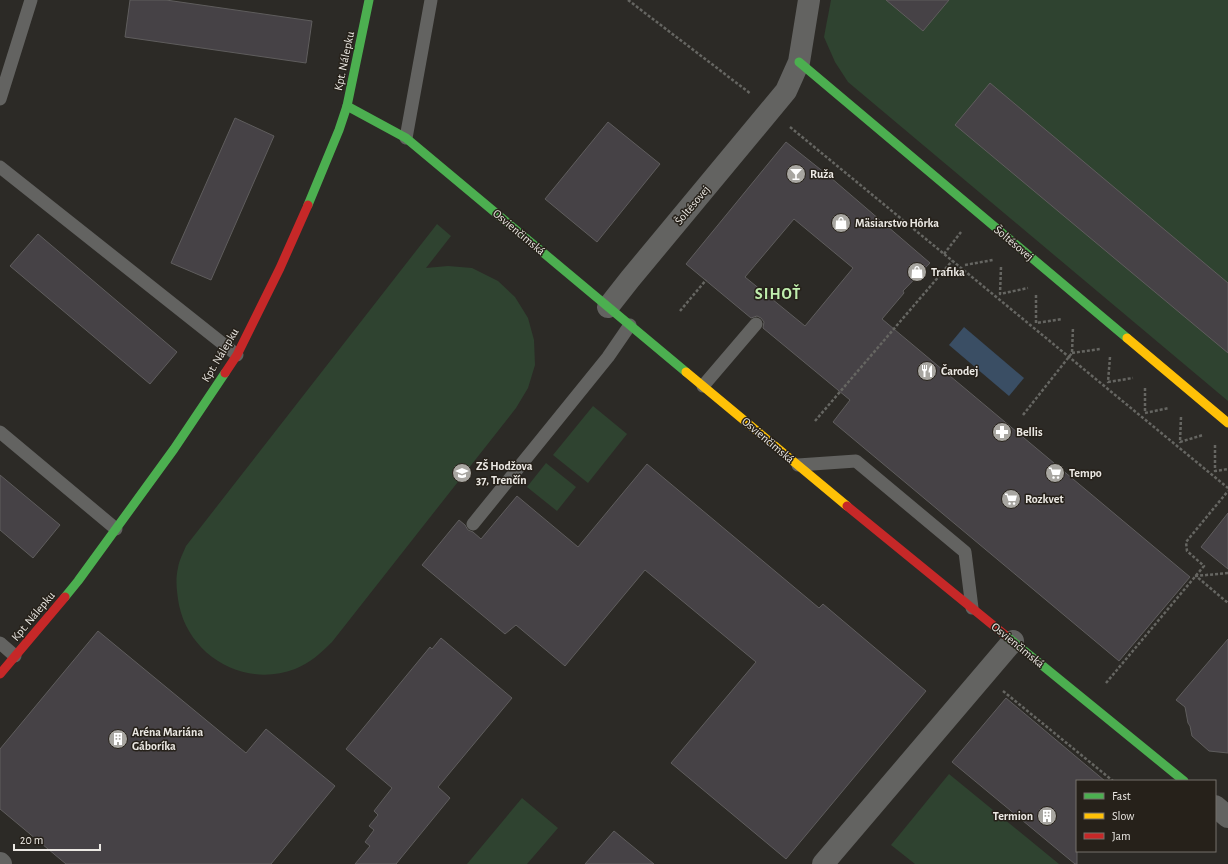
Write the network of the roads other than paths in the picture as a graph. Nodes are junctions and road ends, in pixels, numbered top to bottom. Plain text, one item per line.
1 (31, 0) edge
2 (369, 0) edge
3 (431, 0) edge
4 (810, 0) edge
5 (799, 62) junction
6 (0, 99) edge
7 (347, 106) junction
8 (406, 138) junction
9 (0, 167) edge
10 (608, 307) junction
11 (756, 324) dead end
12 (630, 325) junction
13 (236, 354) junction
14 (703, 386) junction
15 (1228, 423) edge
16 (0, 432) edge
17 (798, 464) junction
18 (473, 524) dead end
19 (116, 529) junction
20 (972, 608) junction
21 (1012, 641) junction
22 (0, 643) edge
23 (15, 656) junction
24 (0, 674) edge
25 (1183, 780) edge
26 (1216, 807) edge
27 (1228, 817) edge
28 (823, 864) edge

1 - 6 lane
2 - 7 street, Kpt. Nálepku
3 - 8 lane
4 - 5 street, Šoltésovej
5 - 10 street, Šoltésovej
5 - 15 street, Šoltésovej
7 - 8 street, Osvienčimská
7 - 13 street, Kpt. Nálepku
8 - 10 street, Osvienčimská
9 - 13 lane
10 - 12 street, Osvienčimská
11 - 14 lane
12 - 14 street, Osvienčimská
12 - 18 lane
13 - 19 street, Kpt. Nálepku
14 - 17 street, Osvienčimská
16 - 19 lane
17 - 20 street, Osvienčimská
17 - 20 lane
19 - 23 street, Kpt. Nálepku
20 - 21 street, Osvienčimská
21 - 25 street, Osvienčimská
21 - 28 street
22 - 23 lane
23 - 24 street, Kpt. Nálepku
26 - 27 street

